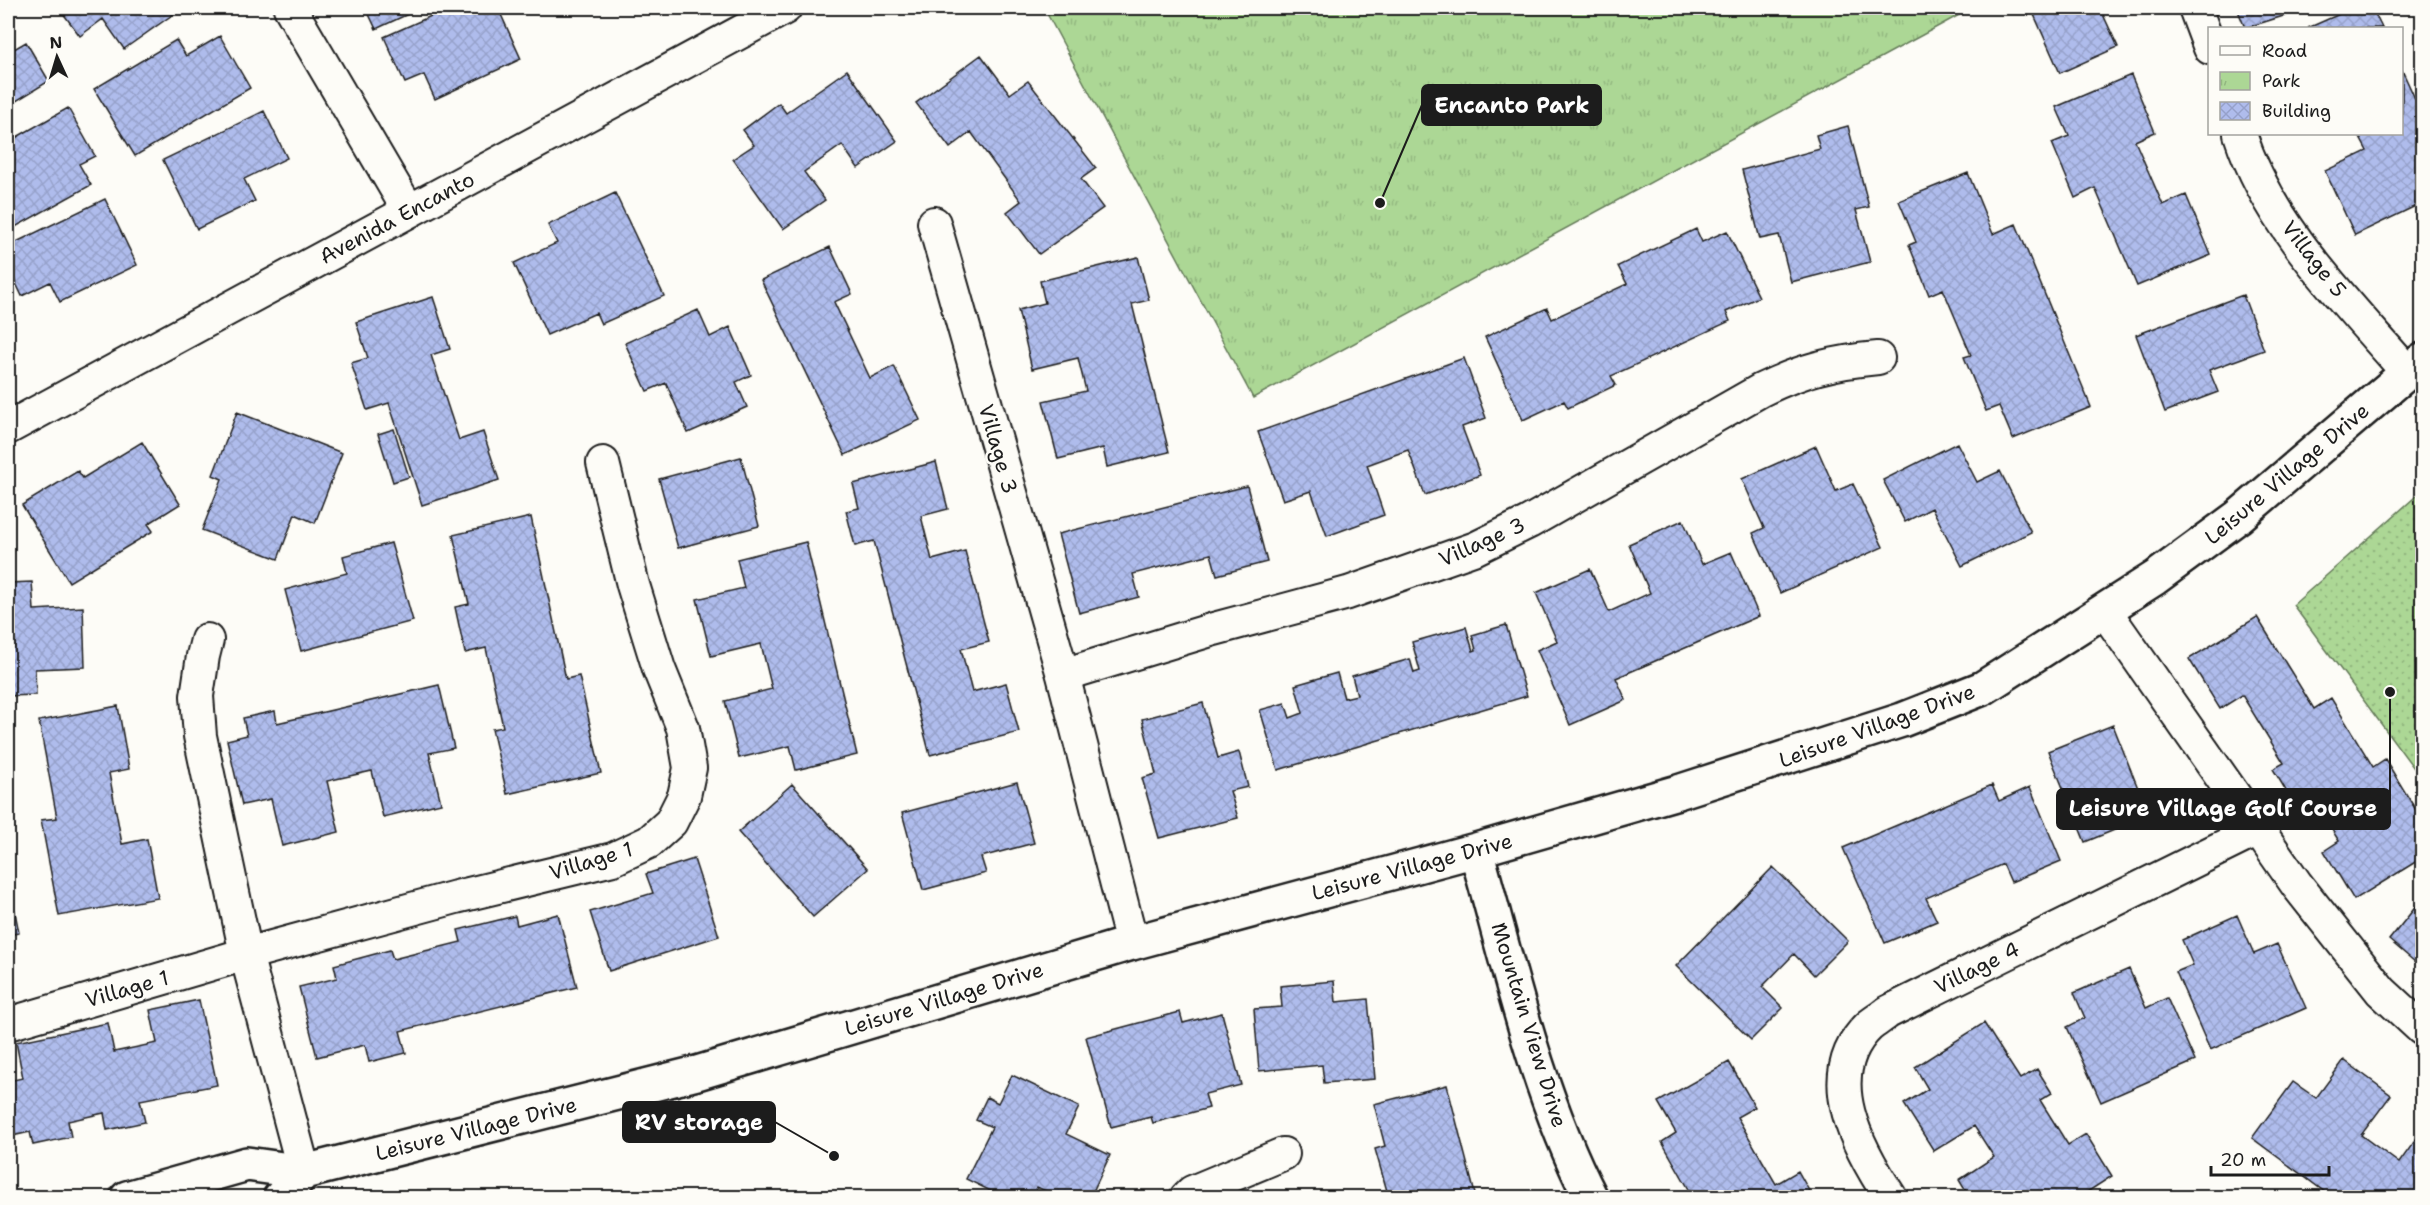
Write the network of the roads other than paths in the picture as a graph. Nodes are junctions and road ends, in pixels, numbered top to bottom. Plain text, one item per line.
1 (290, 8) edge
2 (785, 8) edge
3 (2195, 8) edge
4 (2208, 43) edge
5 (2240, 135) edge
6 (409, 211) junction
7 (934, 223) dead end
8 (1878, 358) dead end
9 (2415, 367) edge
10 (12, 415) edge
11 (603, 463) dead end
12 (2105, 611) junction
13 (207, 640) dead end
14 (1063, 675) junction
15 (2257, 830) junction
16 (1476, 850) junction
17 (1132, 943) junction
18 (246, 954) junction
19 (8, 1024) edge
20 (2422, 1029) edge
21 (1283, 1154) dead end
22 (304, 1172) junction
23 (127, 1197) edge
24 (280, 1197) edge
25 (1186, 1197) edge
26 (1592, 1197) edge
27 (1891, 1197) edge

1 - 6 street
2 - 6 street, Avenida Encanto
3 - 4 street
5 - 9 street, Village 5
6 - 10 street, Avenida Encanto
7 - 14 street, Village 3
8 - 14 street, Village 3
9 - 12 street, Leisure Village Drive
11 - 18 street, Village 1
12 - 15 street
12 - 16 street, Leisure Village Drive
13 - 18 street
14 - 17 street, Village 3
15 - 20 street
15 - 27 street, Village 4
16 - 17 street, Leisure Village Drive
16 - 26 street, Mountain View Drive
17 - 22 street, Leisure Village Drive
18 - 19 street, Village 1
18 - 22 street
21 - 25 street
22 - 23 street, Leisure Village Drive
22 - 24 street

